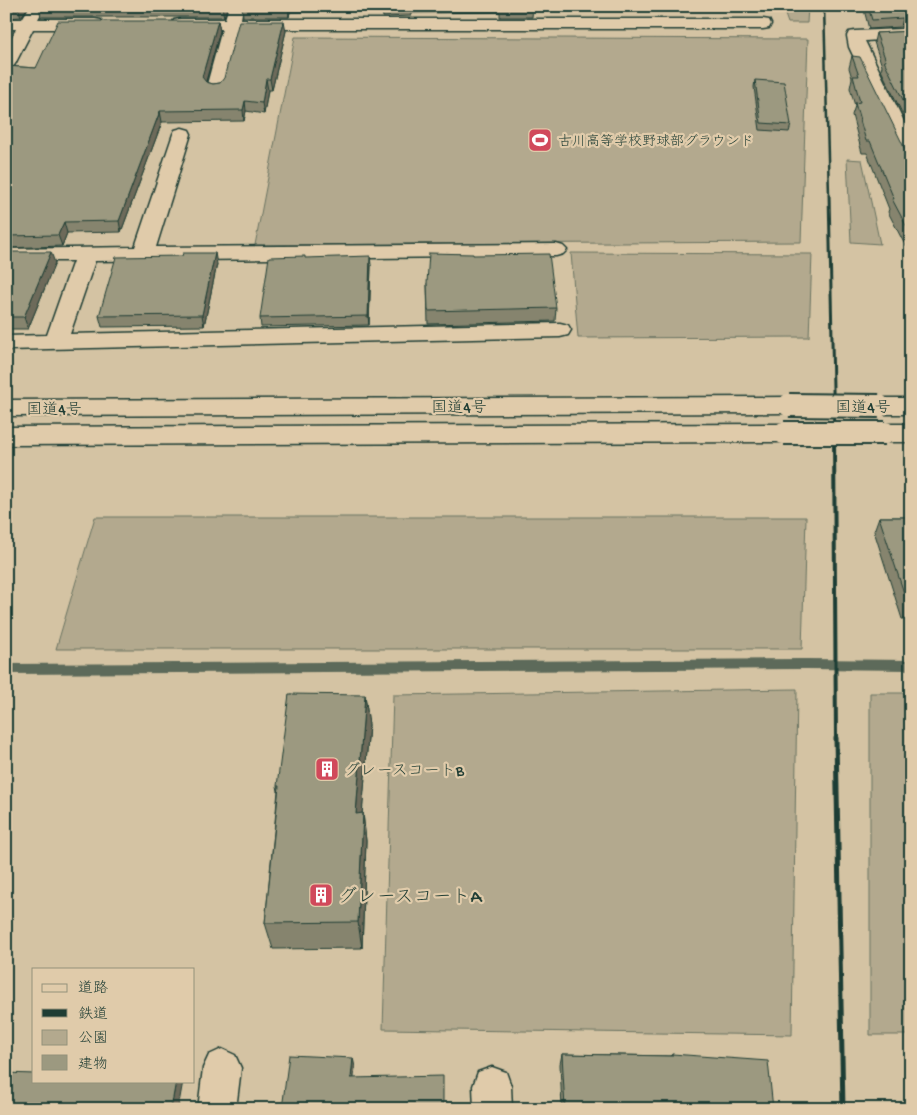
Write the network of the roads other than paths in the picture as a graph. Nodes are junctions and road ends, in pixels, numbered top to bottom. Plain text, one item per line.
1 (37, 6) edge
2 (237, 6) edge
3 (352, 6) edge
4 (470, 6) edge
5 (167, 15) edge
6 (6, 24) edge
7 (28, 24) junction
8 (115, 24) edge
9 (232, 24) junction
10 (350, 24) junction
11 (471, 24) junction
12 (763, 24) dead end
13 (911, 29) edge
14 (6, 64) edge
15 (215, 88) edge
16 (182, 134) dead end
17 (911, 156) edge
18 (556, 250) dead end
19 (143, 254) junction
20 (6, 255) edge
21 (86, 255) junction
22 (560, 330) dead end
23 (56, 342) junction
24 (6, 343) edge
25 (911, 406) edge
26 (6, 408) edge
27 (911, 433) edge
28 (6, 436) edge
29 (222, 1068) dead end
30 (217, 1109) edge

1 - 7 main road
2 - 9 main road
3 - 10 main road
4 - 11 main road
5 - 9 main road
6 - 7 main road
7 - 8 main road
7 - 14 main road
9 - 10 main road
9 - 15 main road
10 - 11 main road
11 - 12 main road
13 - 17 main road
16 - 19 main road
18 - 19 main road
19 - 21 main road
20 - 21 main road
21 - 23 main road
22 - 23 main road
23 - 24 main road
25 - 26 main road, 国道4号, bridge
27 - 28 main road, 国道4号, bridge
29 - 30 main road

